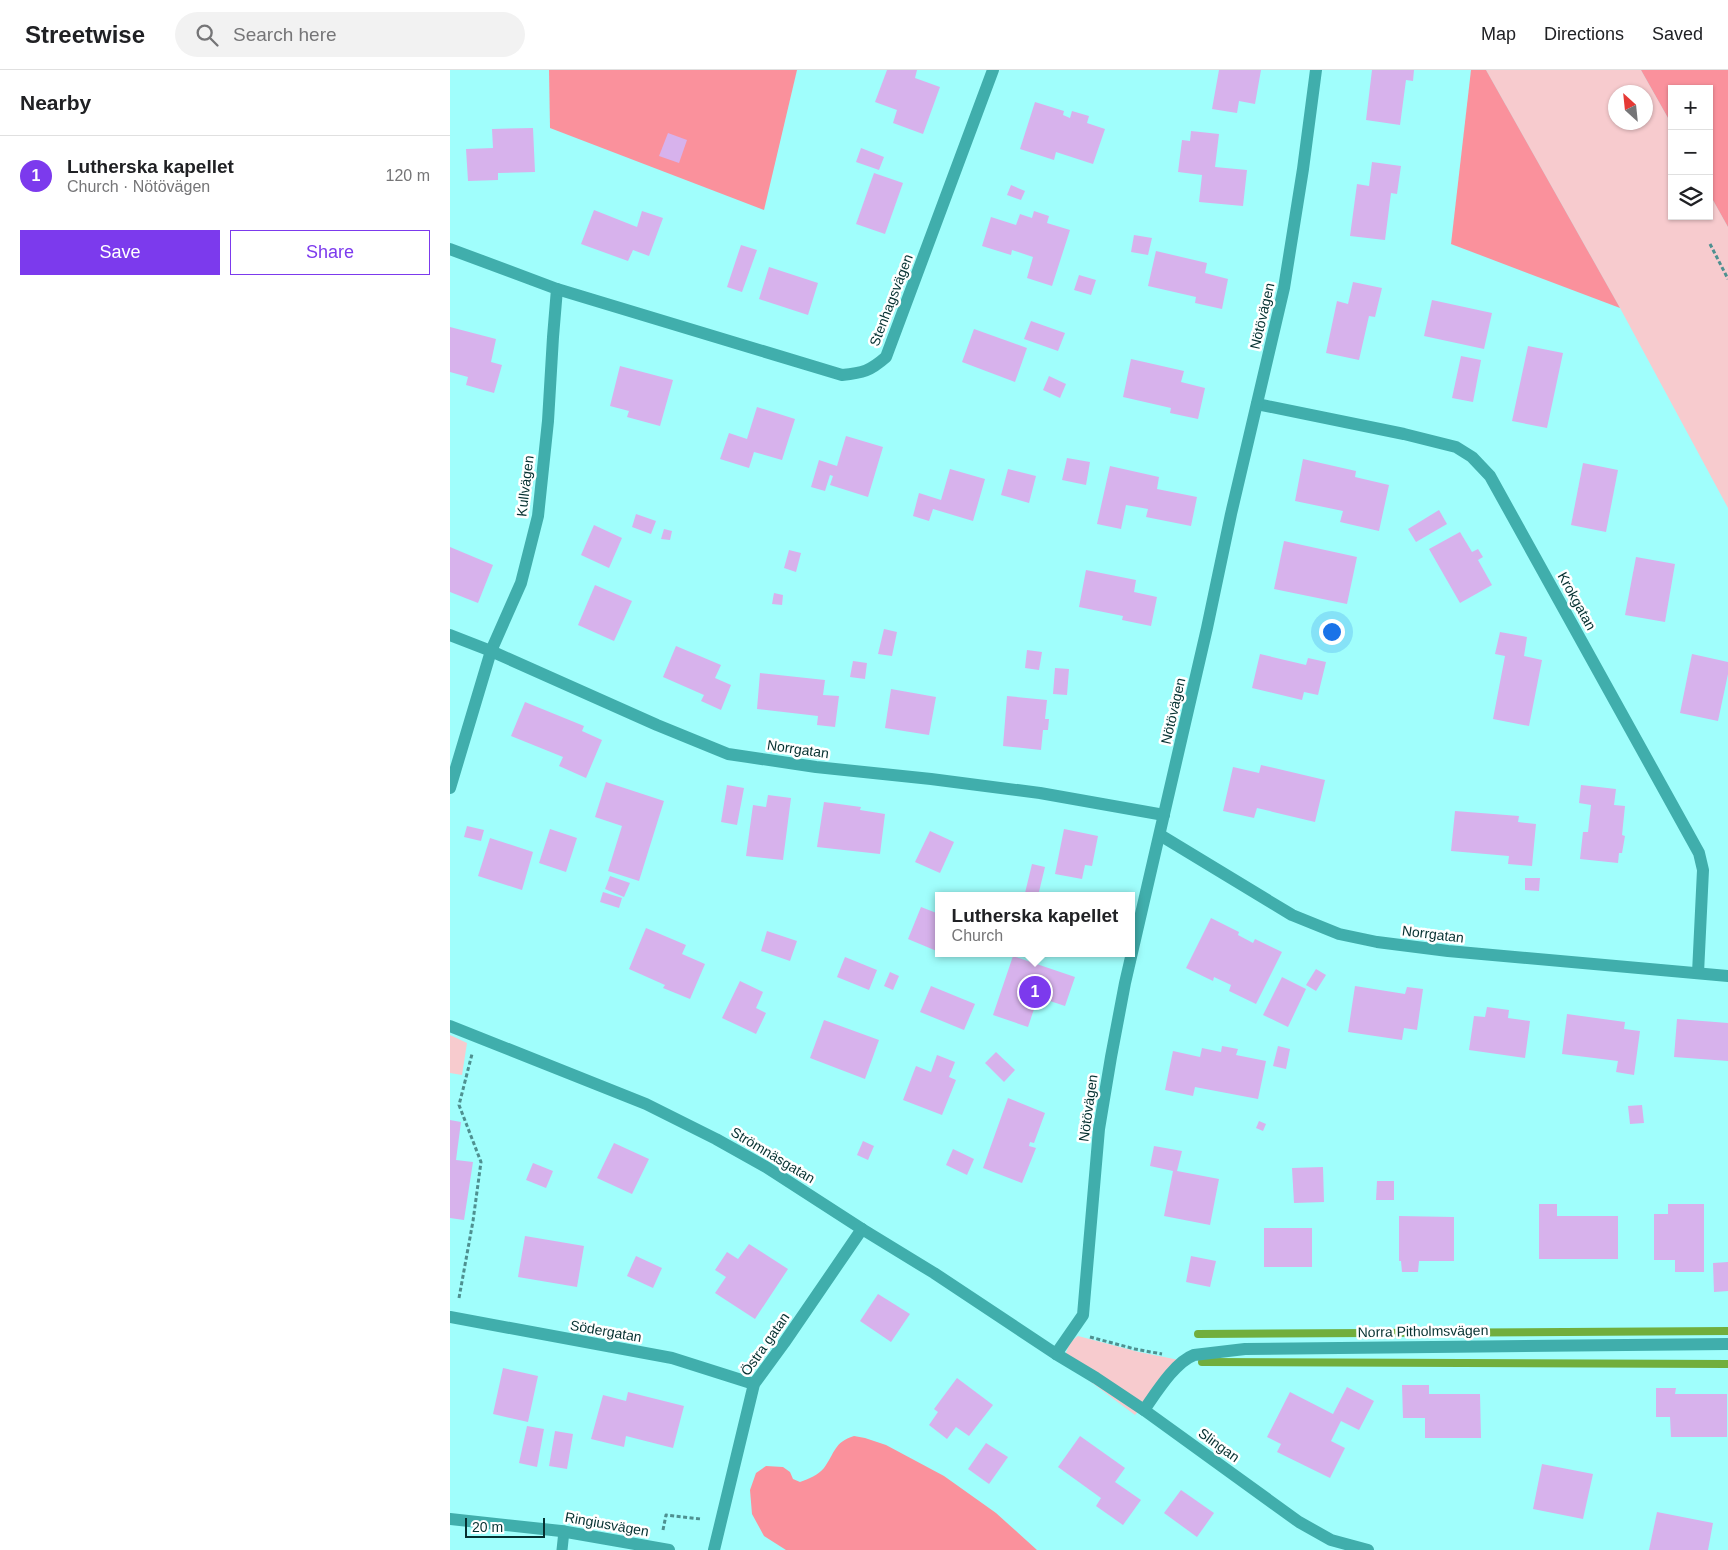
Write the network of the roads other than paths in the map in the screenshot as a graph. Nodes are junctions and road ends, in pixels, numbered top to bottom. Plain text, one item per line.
1 (993, 70) edge
2 (1316, 70) edge
3 (450, 249) edge
4 (557, 289) junction
5 (1257, 404) junction
6 (450, 635) edge
7 (491, 651) junction
8 (450, 788) edge
9 (1164, 815) junction
10 (1160, 835) junction
11 (1135, 941) edge
12 (1131, 957) edge
13 (1698, 974) junction
14 (1728, 976) edge
15 (450, 1026) edge
16 (862, 1229) junction
17 (452, 1318) edge
18 (1728, 1344) edge
19 (1056, 1354) junction
20 (754, 1384) junction
21 (1144, 1410) junction
22 (450, 1518) edge
23 (564, 1531) junction
24 (664, 1549) edge
25 (562, 1550) edge
26 (714, 1550) edge
27 (1368, 1550) edge

1 - 4 street, Stenhagsvägen
2 - 5 street, Nötövägen
3 - 4 street
4 - 7 street, Kullvägen
5 - 9 street, Nötövägen
5 - 13 street, Krokgatan
6 - 7 street, Norrgatan
7 - 8 street, Kullvägen
7 - 9 street, Norrgatan
9 - 10 street, Nötövägen
10 - 11 street, Nötövägen
10 - 13 street, Norrgatan
12 - 19 street, Nötövägen
13 - 14 street, Norrgatan
15 - 16 street, Strömnäsgatan
16 - 19 street, Strömnäsgatan
16 - 20 street, Östra gatan
17 - 20 street, Södergatan
18 - 21 street, Norra Pitholmsvägen
19 - 21 street, Slingan
20 - 26 street, Östra gatan
21 - 27 street, Slingan
22 - 23 street, Ringiusvägen
23 - 24 street, Ringiusvägen
23 - 25 lane

